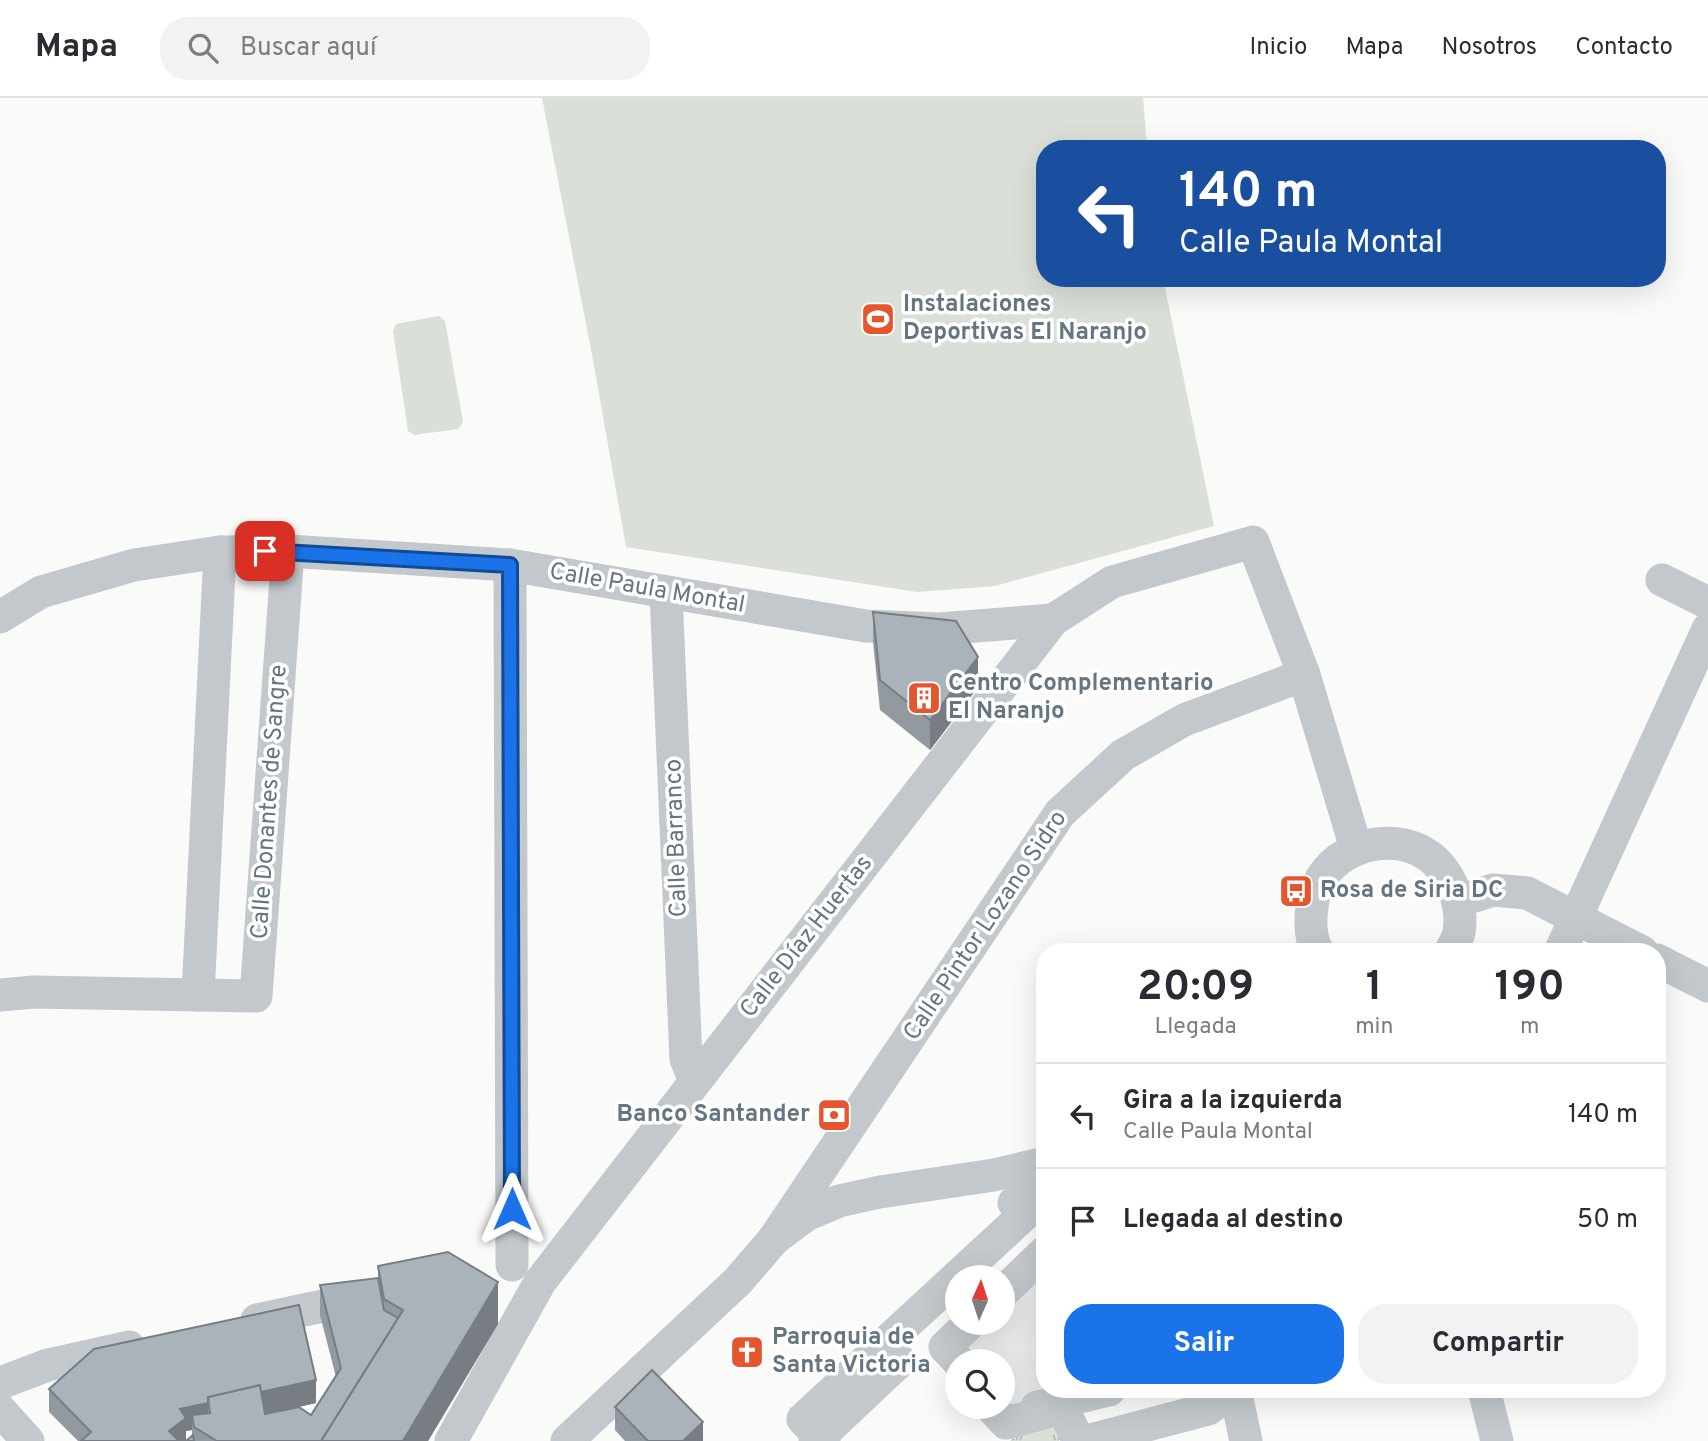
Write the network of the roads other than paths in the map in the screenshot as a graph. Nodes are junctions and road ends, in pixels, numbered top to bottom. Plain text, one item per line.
1 (288, 551) junction
2 (220, 552) junction
3 (510, 565) junction
4 (1661, 580) dead end
5 (666, 592) junction
6 (1708, 603) edge
7 (0, 617) edge
8 (1053, 620) junction
9 (1708, 629) edge
10 (1304, 675) junction
11 (1356, 848) junction
12 (1459, 901) junction
13 (1577, 918) junction
14 (1316, 943) edge
15 (1454, 943) edge
16 (1564, 943) edge
17 (1625, 943) edge
18 (1666, 965) edge
19 (1708, 986) edge
20 (0, 995) edge
21 (198, 995) junction
22 (695, 1081) junction
23 (1036, 1165) edge
24 (1036, 1197) edge
25 (1036, 1218) edge
26 (774, 1239) junction
27 (1036, 1261) edge
28 (992, 1265) edge
29 (512, 1272) junction
30 (1015, 1281) edge
31 (389, 1291) edge
32 (945, 1315) edge
33 (226, 1326) edge
34 (958, 1335) edge
35 (924, 1338) junction
36 (158, 1341) edge
37 (947, 1349) edge
38 (945, 1360) edge
39 (0, 1383) edge
40 (1076, 1398) edge
41 (1209, 1398) edge
42 (1218, 1398) edge
43 (1222, 1398) edge
44 (1486, 1398) edge
45 (0, 1410) edge
46 (1015, 1413) edge
47 (1002, 1419) edge
48 (828, 1437) edge
49 (28, 1441) edge
50 (451, 1441) edge
51 (567, 1441) edge
52 (1079, 1441) edge
53 (1087, 1441) edge
54 (1133, 1441) edge
55 (1246, 1441) edge
56 (1497, 1441) edge

1 - 2 street, Calle Paula Montal
1 - 3 street, Calle Paula Montal
1 - 21 street, Calle Donantes de Sangre
2 - 7 street, Calle Paula Montal
2 - 21 street
3 - 5 street, Calle Paula Montal
3 - 29 street
4 - 6 street
5 - 8 street, Calle Paula Montal
5 - 22 street, Calle Barranco
8 - 10 street, Calle Díaz Huertas
8 - 22 street, Calle Díaz Huertas
9 - 13 street
10 - 11 street
10 - 26 street, Calle Pintor Lozano Sidro
11 - 12 street
11 - 14 street
12 - 13 street
12 - 15 street
13 - 16 street
13 - 17 street
18 - 19 street
20 - 21 street, Calle Donantes de Sangre
22 - 29 street, Calle Díaz Huertas
23 - 26 street
24 - 48 street
25 - 28 street
26 - 51 street
27 - 30 street
29 - 50 street, Calle Díaz Huertas
31 - 33 street
32 - 35 street
34 - 37 street
35 - 38 street
35 - 48 street
36 - 39 street
40 - 46 street
41 - 53 street
42 - 54 street
43 - 55 street
44 - 56 street
45 - 49 street
47 - 52 street

